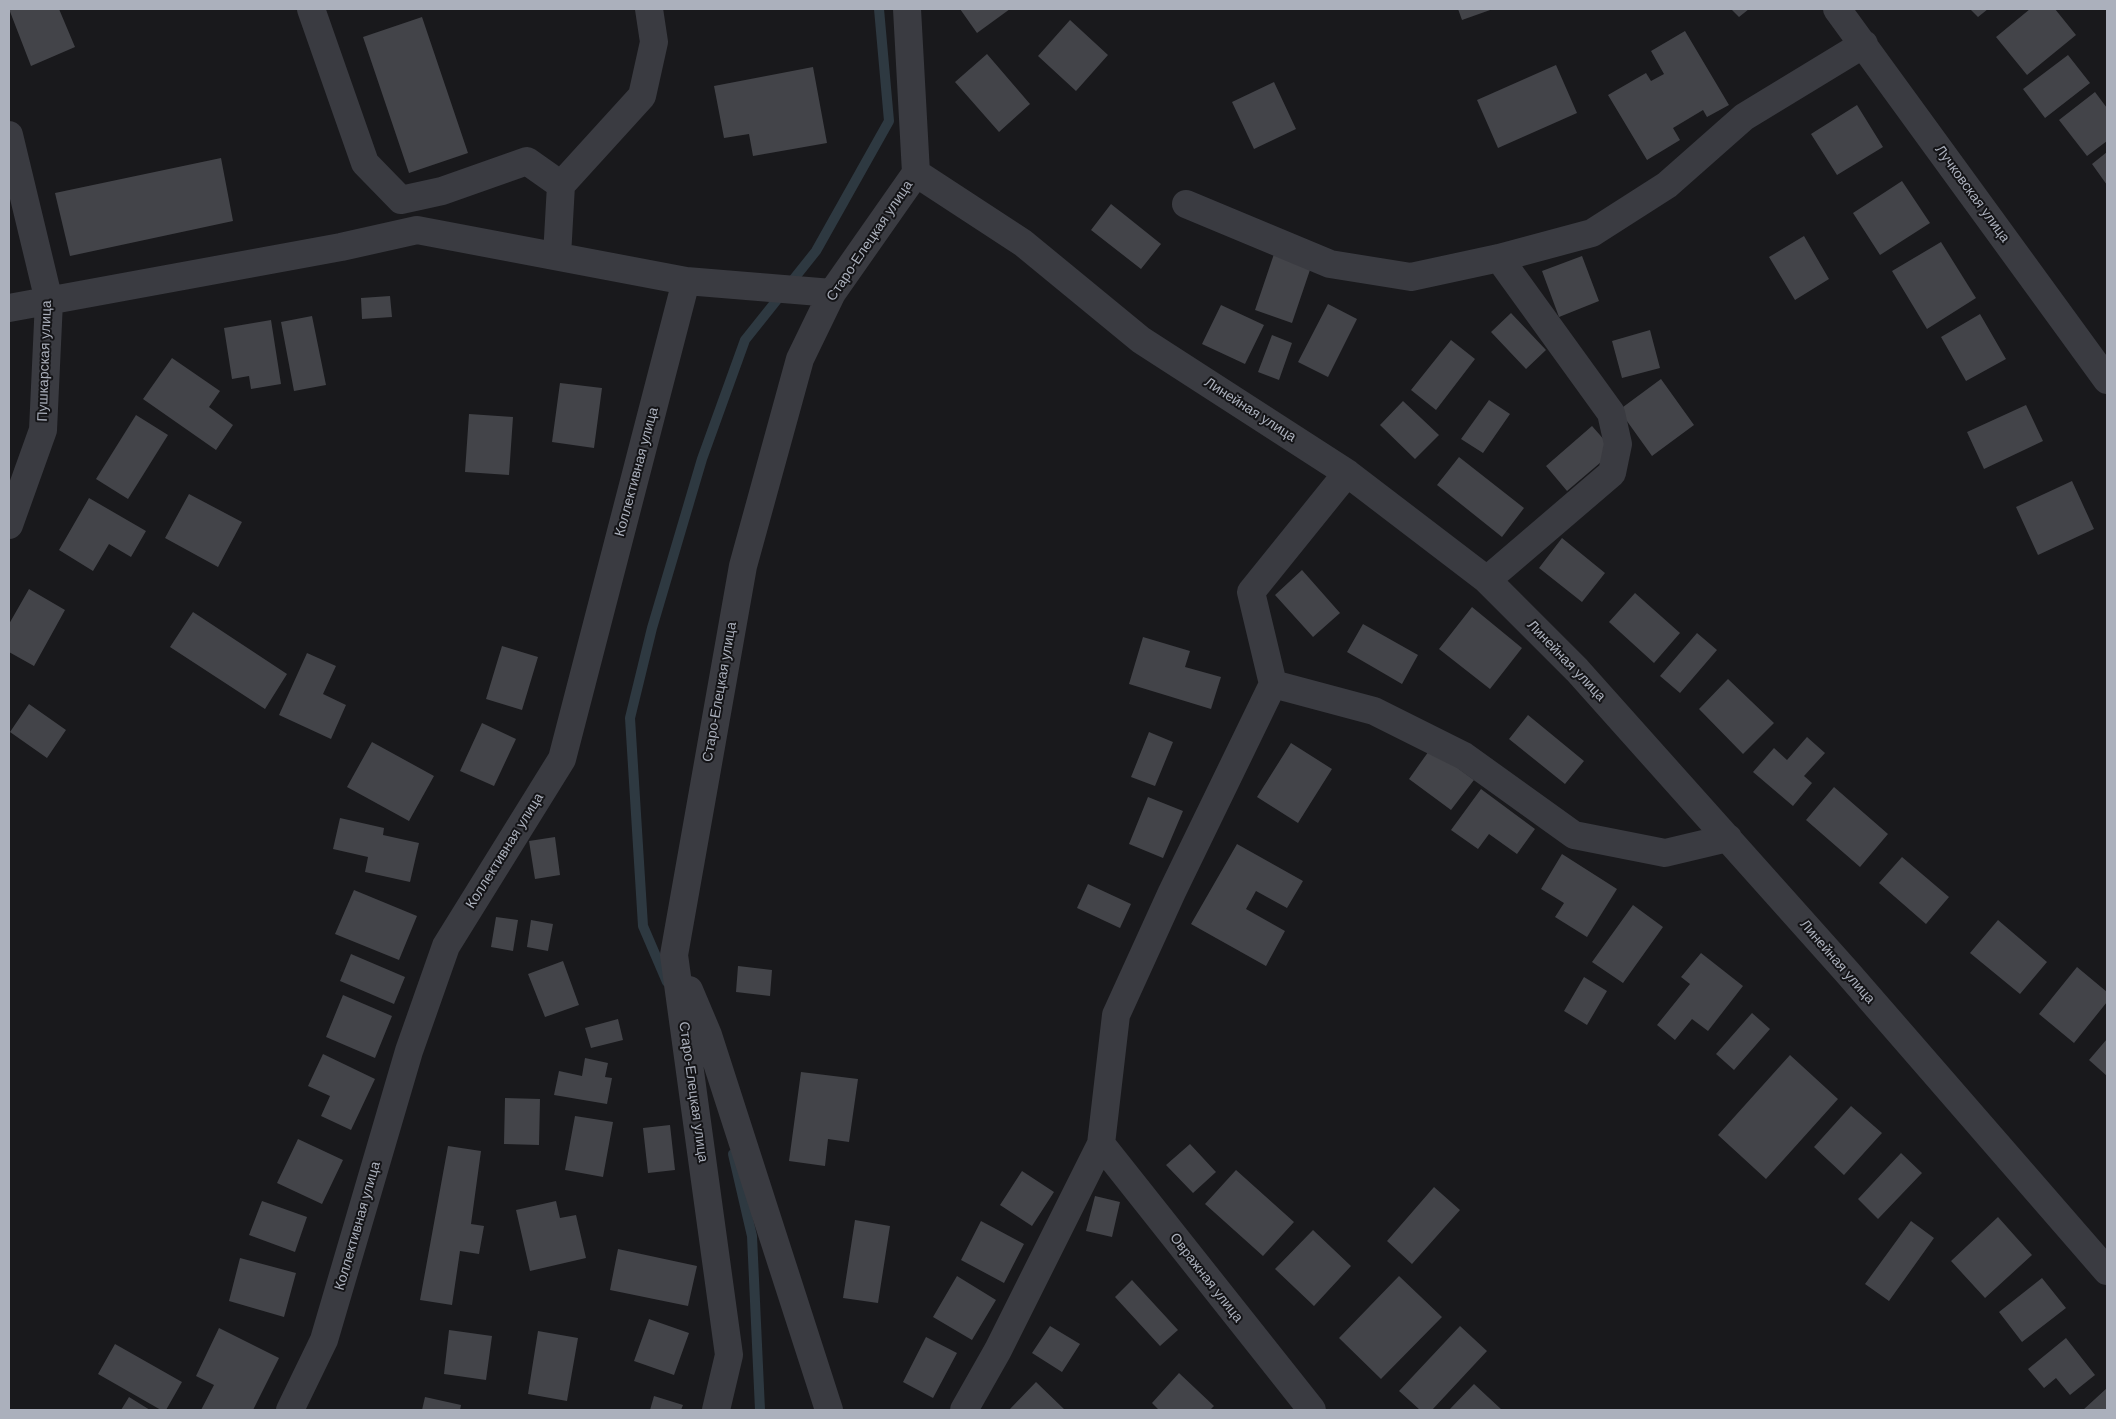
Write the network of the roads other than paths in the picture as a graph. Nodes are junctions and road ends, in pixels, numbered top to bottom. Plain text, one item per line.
1 (312, 9) edge
2 (649, 9) edge
3 (907, 9) edge
4 (1838, 9) edge
5 (1864, 44) junction
6 (9, 135) edge
7 (916, 173) junction
8 (562, 185) junction
9 (1186, 204) dead end
10 (556, 256) junction
11 (1499, 258) junction
12 (686, 281) junction
13 (832, 293) junction
14 (49, 301) junction
15 (9, 308) edge
16 (2107, 380) edge
17 (1347, 473) junction
18 (9, 525) edge
19 (1487, 580) junction
20 (1273, 684) junction
21 (1728, 838) junction
22 (674, 955) junction
23 (1101, 1144) junction
24 (2107, 1271) edge
25 (290, 1410) edge
26 (716, 1410) edge
27 (830, 1410) edge
28 (964, 1410) edge
29 (1312, 1410) edge

1 - 8 street
2 - 8 street
3 - 7 street, Старо-Елецкая улица
4 - 5 street, Лучковская улица
5 - 11 street
5 - 16 street, Лучковская улица
6 - 14 street, Пушкарская улица
7 - 13 street, Старо-Елецкая улица
7 - 17 street, Линейная улица
8 - 10 street
9 - 11 street
10 - 12 street
10 - 14 street
11 - 19 street
12 - 13 street
12 - 25 street, Коллективная улица
13 - 22 street, Старо-Елецкая улица
14 - 15 street
14 - 18 street, Пушкарская улица
17 - 19 street, Линейная улица
17 - 20 street
19 - 21 street, Линейная улица
20 - 21 street
20 - 23 street
21 - 24 street, Линейная улица
22 - 26 street, Старо-Елецкая улица
22 - 27 street
23 - 28 street
23 - 29 street, Овражная улица

